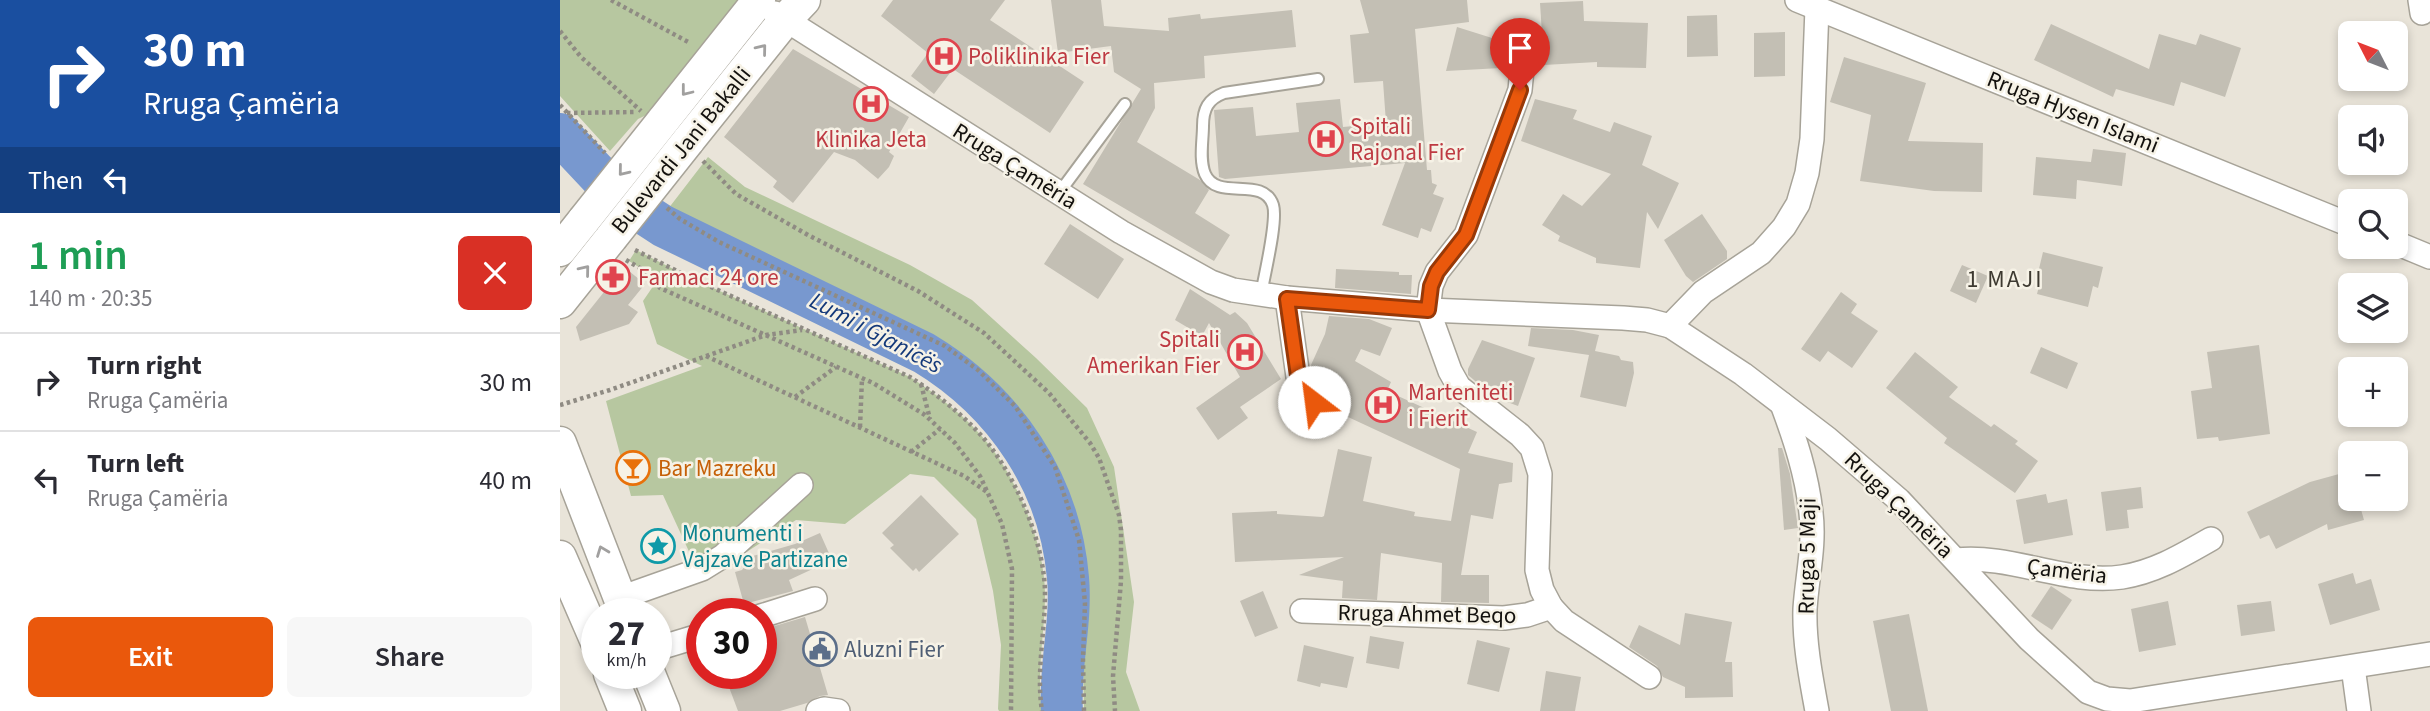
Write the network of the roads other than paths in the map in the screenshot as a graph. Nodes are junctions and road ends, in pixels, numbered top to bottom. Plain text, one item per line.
1 (759, 1) edge
2 (1807, 4) edge
3 (794, 10) edge
4 (1525, 38) dead end
5 (1318, 79) dead end
6 (1125, 104) dead end
7 (1059, 193) junction
8 (2338, 220) edge
9 (2408, 248) edge
10 (560, 250) edge
11 (2430, 257) edge
12 (1261, 295) junction
13 (1287, 299) junction
14 (560, 302) edge
15 (1428, 310) junction
16 (1670, 326) junction
17 (1782, 404) junction
18 (1334, 416) dead end
19 (560, 443) edge
20 (801, 485) dead end
21 (2211, 539) dead end
22 (560, 557) edge
23 (1956, 560) junction
24 (620, 598) edge
25 (640, 598) edge
26 (815, 599) dead end
27 (581, 605) edge
28 (1551, 607) junction
29 (777, 611) edge
30 (1302, 611) dead end
31 (2430, 653) edge
32 (2353, 667) junction
33 (1649, 677) dead end
34 (616, 689) edge
35 (655, 689) edge
36 (2161, 704) edge
37 (625, 711) edge
38 (664, 711) edge
39 (818, 711) edge
40 (838, 711) edge
41 (1817, 711) edge
42 (2359, 711) edge

1 - 3 street, Rruga Çamëria
1 -> 10 main road, Bulevardi Jani Bakalli, bridge
2 - 8 street, Rruga Hysen Islami
2 - 16 street
3 - 7 street, Rruga Çamëria
14 -> 3 main road, Bulevardi Jani Bakalli, bridge
4 - 15 street
5 - 12 lane
6 - 7 lane
7 - 12 street, Rruga Çamëria
9 - 11 street
12 - 13 street, Rruga Çamëria
13 - 15 street, Rruga Çamëria
13 - 18 street
15 - 16 street, Rruga Çamëria
15 - 28 street, Rruga Ahmet Beqo
16 - 17 street, Rruga Çamëria
17 - 23 street, Rruga Çamëria
17 - 41 street, Rruga 5 Maji
24 -> 19 main road
20 - 25 street
21 - 23 street, Çamëria
22 - 27 main road
23 - 36 street, Rruga Çamëria
26 - 29 street
28 - 30 street, Rruga Ahmet Beqo
28 - 33 street, Rruga Ahmet Beqo
31 - 32 street, Rruga Çamëria
32 - 36 street, Rruga Çamëria
32 - 42 street
34 - 37 main road
35 - 38 main road
39 - 40 street

